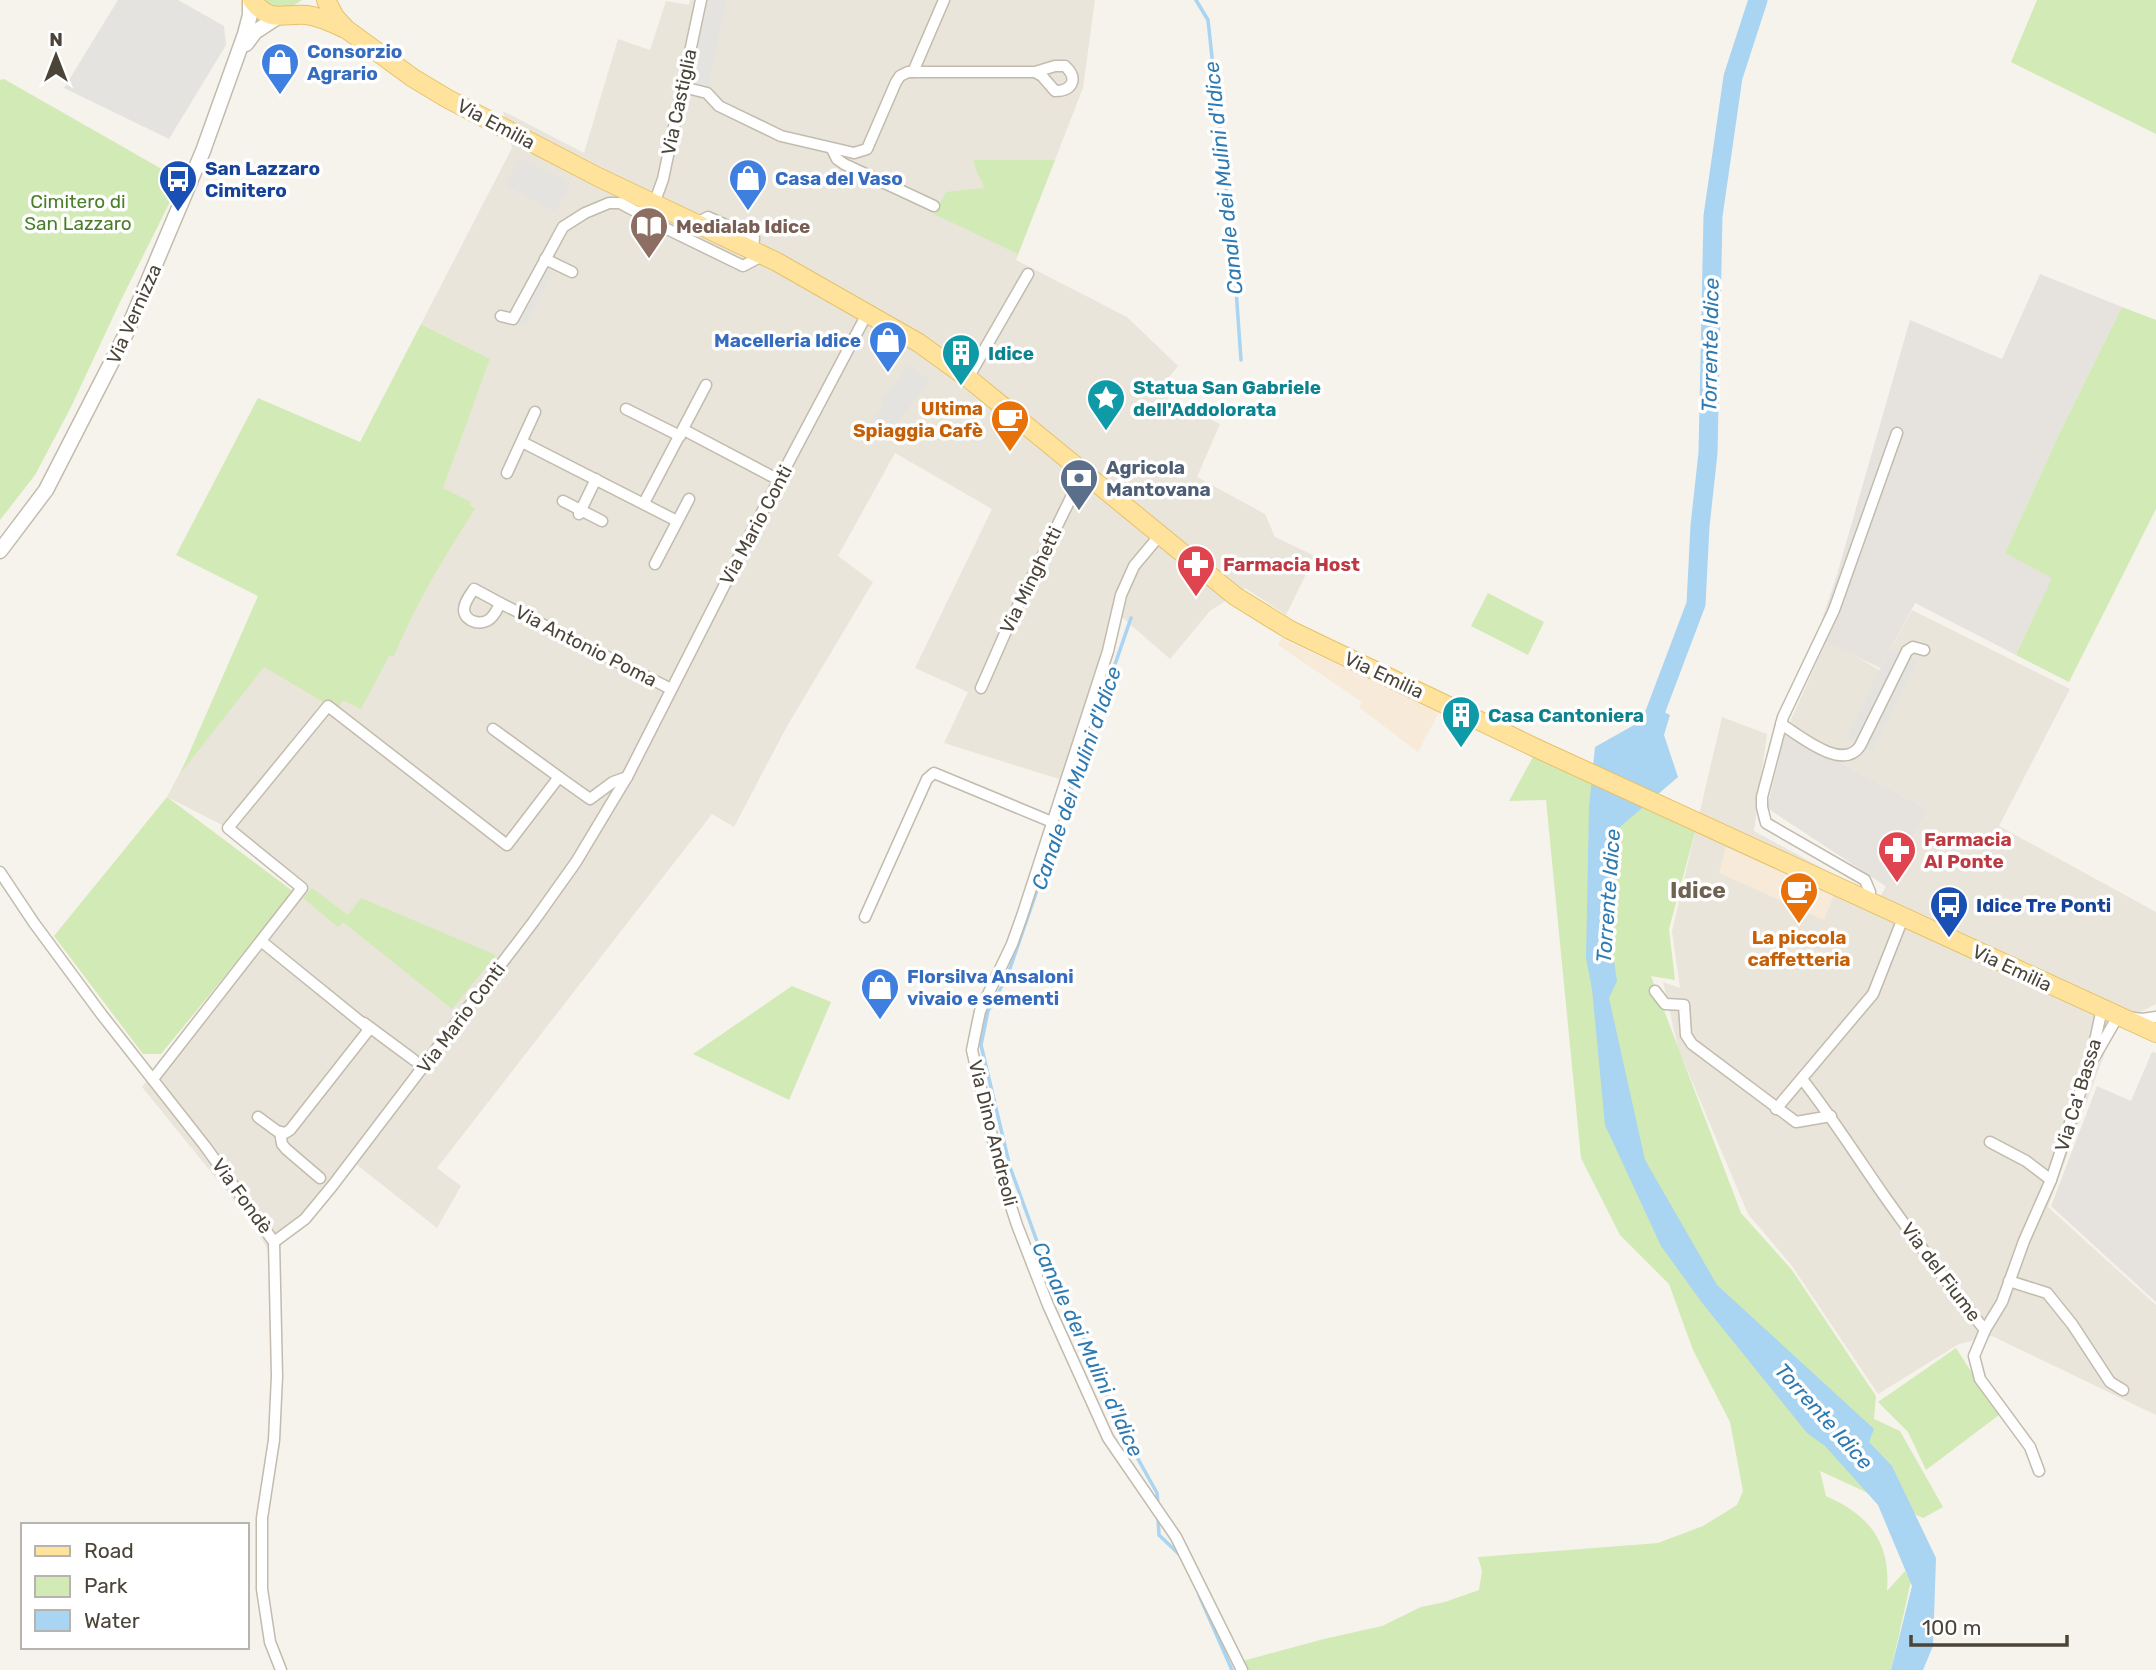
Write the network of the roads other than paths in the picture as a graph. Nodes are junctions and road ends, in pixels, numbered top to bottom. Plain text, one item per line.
1 (251, 0) edge
2 (315, 0) edge
3 (326, 0) edge
4 (701, 0) edge
5 (944, 0) edge
6 (298, 15) junction
7 (278, 17) junction
8 (346, 29) junction
9 (235, 60) junction
10 (913, 72) junction
11 (1035, 72) dead end
12 (683, 87) junction
13 (832, 149) junction
14 (598, 177) junction
15 (602, 205) junction
16 (934, 206) dead end
17 (650, 208) junction
18 (759, 252) junction
19 (545, 258) junction
20 (572, 272) dead end
21 (1028, 274) dead end
22 (868, 312) junction
23 (501, 316) dead end
24 (968, 378) junction
25 (706, 385) dead end
26 (626, 409) dead end
27 (535, 412) dead end
28 (682, 433) junction
29 (1897, 433) dead end
30 (522, 442) junction
31 (507, 473) dead end
32 (1083, 473) junction
33 (596, 479) junction
34 (779, 480) junction
35 (689, 499) dead end
36 (563, 501) dead end
37 (644, 503) junction
38 (580, 512) junction
39 (602, 520) dead end
40 (677, 520) junction
41 (1160, 535) junction
42 (0, 551) edge
43 (655, 565) dead end
44 (500, 603) dead end
45 (1924, 650) dead end
46 (981, 688) dead end
47 (671, 689) junction
48 (1781, 724) junction
49 (493, 729) dead end
50 (559, 777) junction
51 (627, 777) junction
52 (1052, 822) junction
53 (1845, 868) junction
54 (0, 872) edge
55 (1849, 893) junction
56 (1868, 902) junction
57 (865, 917) dead end
58 (1903, 918) junction
59 (261, 941) junction
60 (1656, 991) dead end
61 (2110, 1012) junction
62 (2156, 1017) edge
63 (364, 1023) junction
64 (2156, 1033) edge
65 (414, 1060) dead end
66 (2090, 1063) junction
67 (153, 1079) junction
68 (1802, 1079) junction
69 (1776, 1109) junction
70 (1831, 1116) junction
71 (258, 1117) dead end
72 (280, 1132) junction
73 (1990, 1142) dead end
74 (320, 1178) dead end
75 (2051, 1180) junction
76 (274, 1242) junction
77 (2009, 1281) junction
78 (1985, 1330) junction
79 (2123, 1390) dead end
80 (2039, 1471) dead end
81 (281, 1670) edge
82 (1242, 1670) edge

1 - 7 main road
1 - 9 street, Via Vernizza
2 - 6 main road
3 - 8 main road, Via Emilia
4 - 12 street, Via Castiglia
5 - 10 street
6 - 7 main road, Via Emilia
6 - 8 main road, Via Emilia
7 - 9 street, Via Vernizza
8 - 14 main road, Via Emilia
9 - 42 street, Via Vernizza
10 - 11 street
10 - 13 street
12 - 13 street
12 - 17 street, Via Castiglia
13 - 16 street
14 - 15 street
14 - 17 main road, Via Emilia
15 - 17 street, Via Emilia
15 - 19 street
17 - 18 main road, Via Emilia
17 - 18 street, Via Emilia
18 - 22 main road, Via Emilia
19 - 20 street
19 - 23 street
21 - 24 street
22 - 24 main road, Via Emilia
22 - 34 street, Via Mario Conti
24 - 32 main road, Via Emilia
25 - 28 street
26 - 28 street
27 - 30 street
28 - 34 street
28 - 37 street
29 - 48 street
30 - 31 street
30 - 33 street
32 - 41 main road, Via Emilia
32 - 46 street, Via Minghetti
33 - 37 street
33 - 38 street
34 - 47 street, Via Mario Conti
35 - 40 street
36 - 38 street
37 - 40 street
38 - 39 street
40 - 43 street
41 - 52 street, Via Dino Andreoli
41 - 55 main road, Via Emilia
44 - 47 street, Via Antonio Poma
45 - 48 street
47 - 51 street, Via Mario Conti
48 - 53 street
49 - 50 street
50 - 51 street
50 - 59 street
51 - 76 street, Via Mario Conti
52 - 57 street
52 - 82 street, Via Dino Andreoli
53 - 55 street
53 - 56 street
54 - 67 street, Via Fondè
55 - 56 main road, Via Emilia
56 - 58 main road, Via Emilia
58 - 61 main road, Via Emilia
58 - 68 street
59 - 63 street
59 - 67 street
60 - 69 street
61 - 62 street
61 - 64 main road, Via Emilia
61 - 66 street, Via Ca' Bassa
61 - 66 street, Via Ca' Bassa
63 - 65 street
63 - 72 street
66 - 75 street, Via Ca' Bassa
67 - 76 street, Via Fondè
68 - 69 street
68 - 70 street, Via del Fiume
69 - 70 street
70 - 78 street, Via del Fiume
71 - 72 street
72 - 74 street
73 - 75 street, Via Ca' Bassa
75 - 77 street, Via Ca' Bassa
76 - 81 street, Via Fondè
77 - 78 street, Via Ca' Bassa
77 - 79 street
78 - 80 street, Via del Fiume

